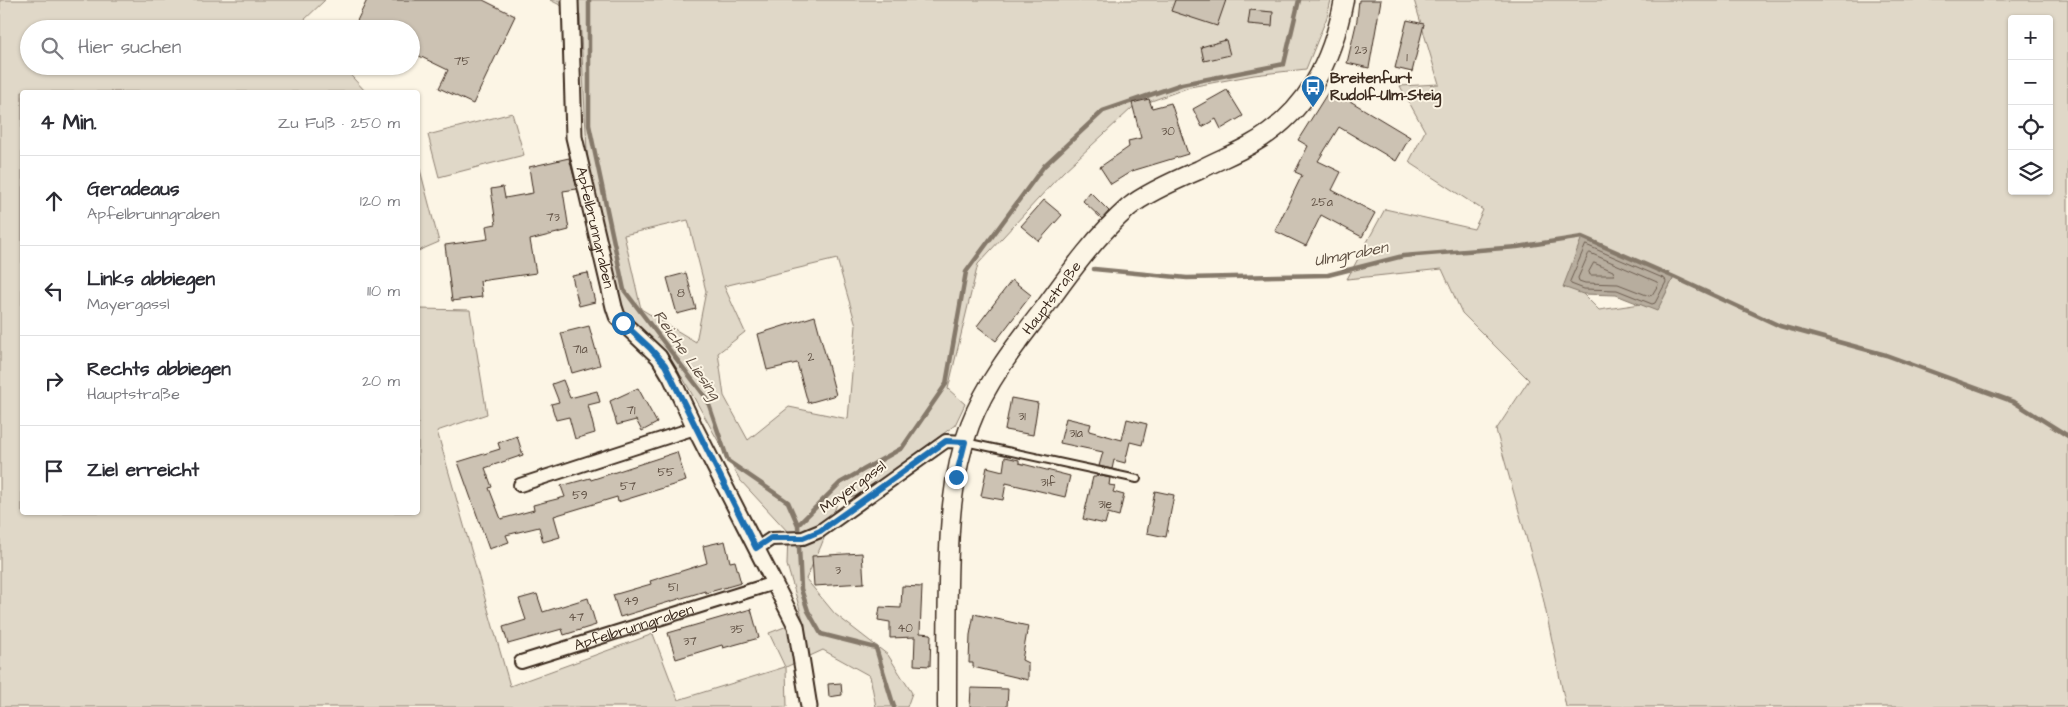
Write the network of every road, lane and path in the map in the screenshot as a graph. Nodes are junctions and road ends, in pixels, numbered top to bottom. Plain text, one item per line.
1 (570, 0) edge
2 (1344, 0) edge
3 (695, 428) junction
4 (965, 442) junction
5 (1137, 479) dead end
6 (520, 485) dead end
7 (756, 548) junction
8 (774, 583) junction
9 (521, 662) dead end
10 (809, 707) edge
11 (947, 707) edge

1 - 3 street, Apfelbrunngraben
2 - 4 main road, Hauptstraße
3 - 6 street
3 - 7 street, Apfelbrunngraben
4 - 5 lane
4 - 7 street, Mayergassl
4 - 11 main road, Hauptstraße
7 - 8 street, Apfelbrunngraben
8 - 9 street, Apfelbrunngraben
8 - 10 street, Apfelbrunngraben

